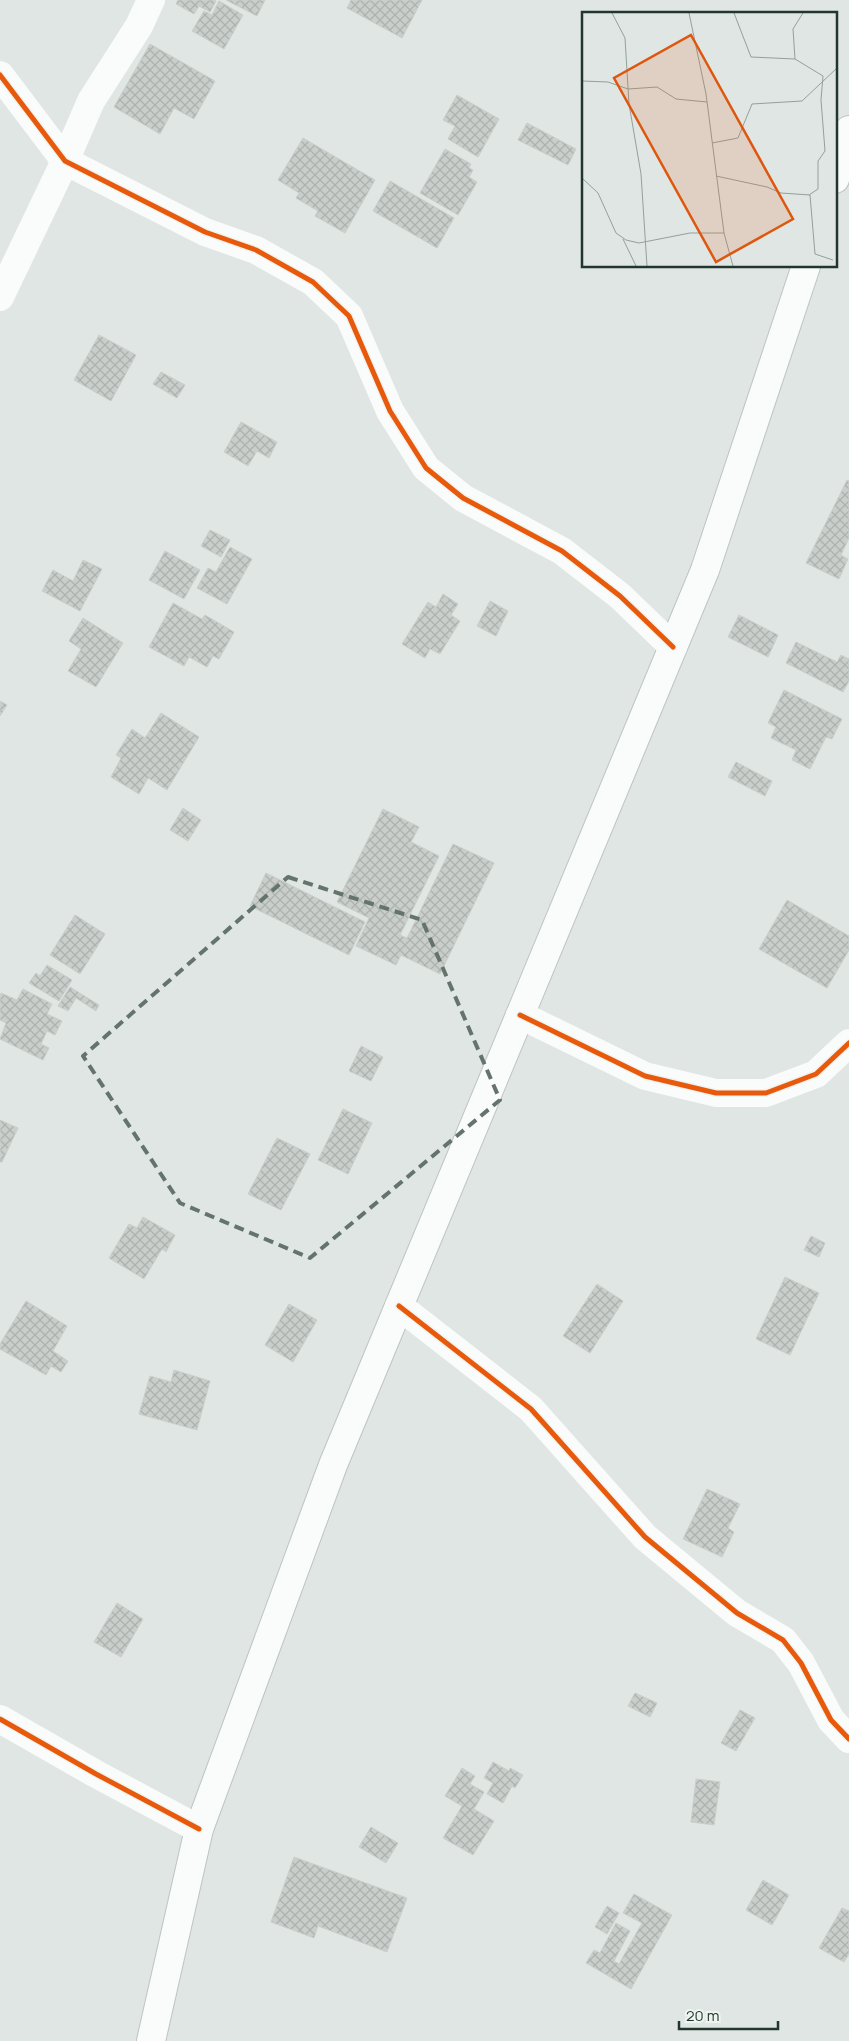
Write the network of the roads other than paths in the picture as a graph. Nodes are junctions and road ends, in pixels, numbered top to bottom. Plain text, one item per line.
1 (150, 0) edge
2 (0, 75) edge
3 (849, 130) edge
4 (65, 162) junction
5 (836, 176) edge
6 (805, 268) edge
7 (0, 297) edge
8 (673, 647) junction
9 (520, 1015) junction
10 (849, 1043) edge
11 (399, 1306) junction
12 (0, 1719) edge
13 (849, 1739) edge
14 (199, 1829) junction
15 (151, 2041) edge

1 - 4 street
2 - 4 street
3 - 5 street
4 - 7 street
4 - 8 street
6 - 8 street
8 - 9 street
9 - 10 street
9 - 11 street
11 - 13 street
11 - 14 street
12 - 14 street
14 - 15 street

